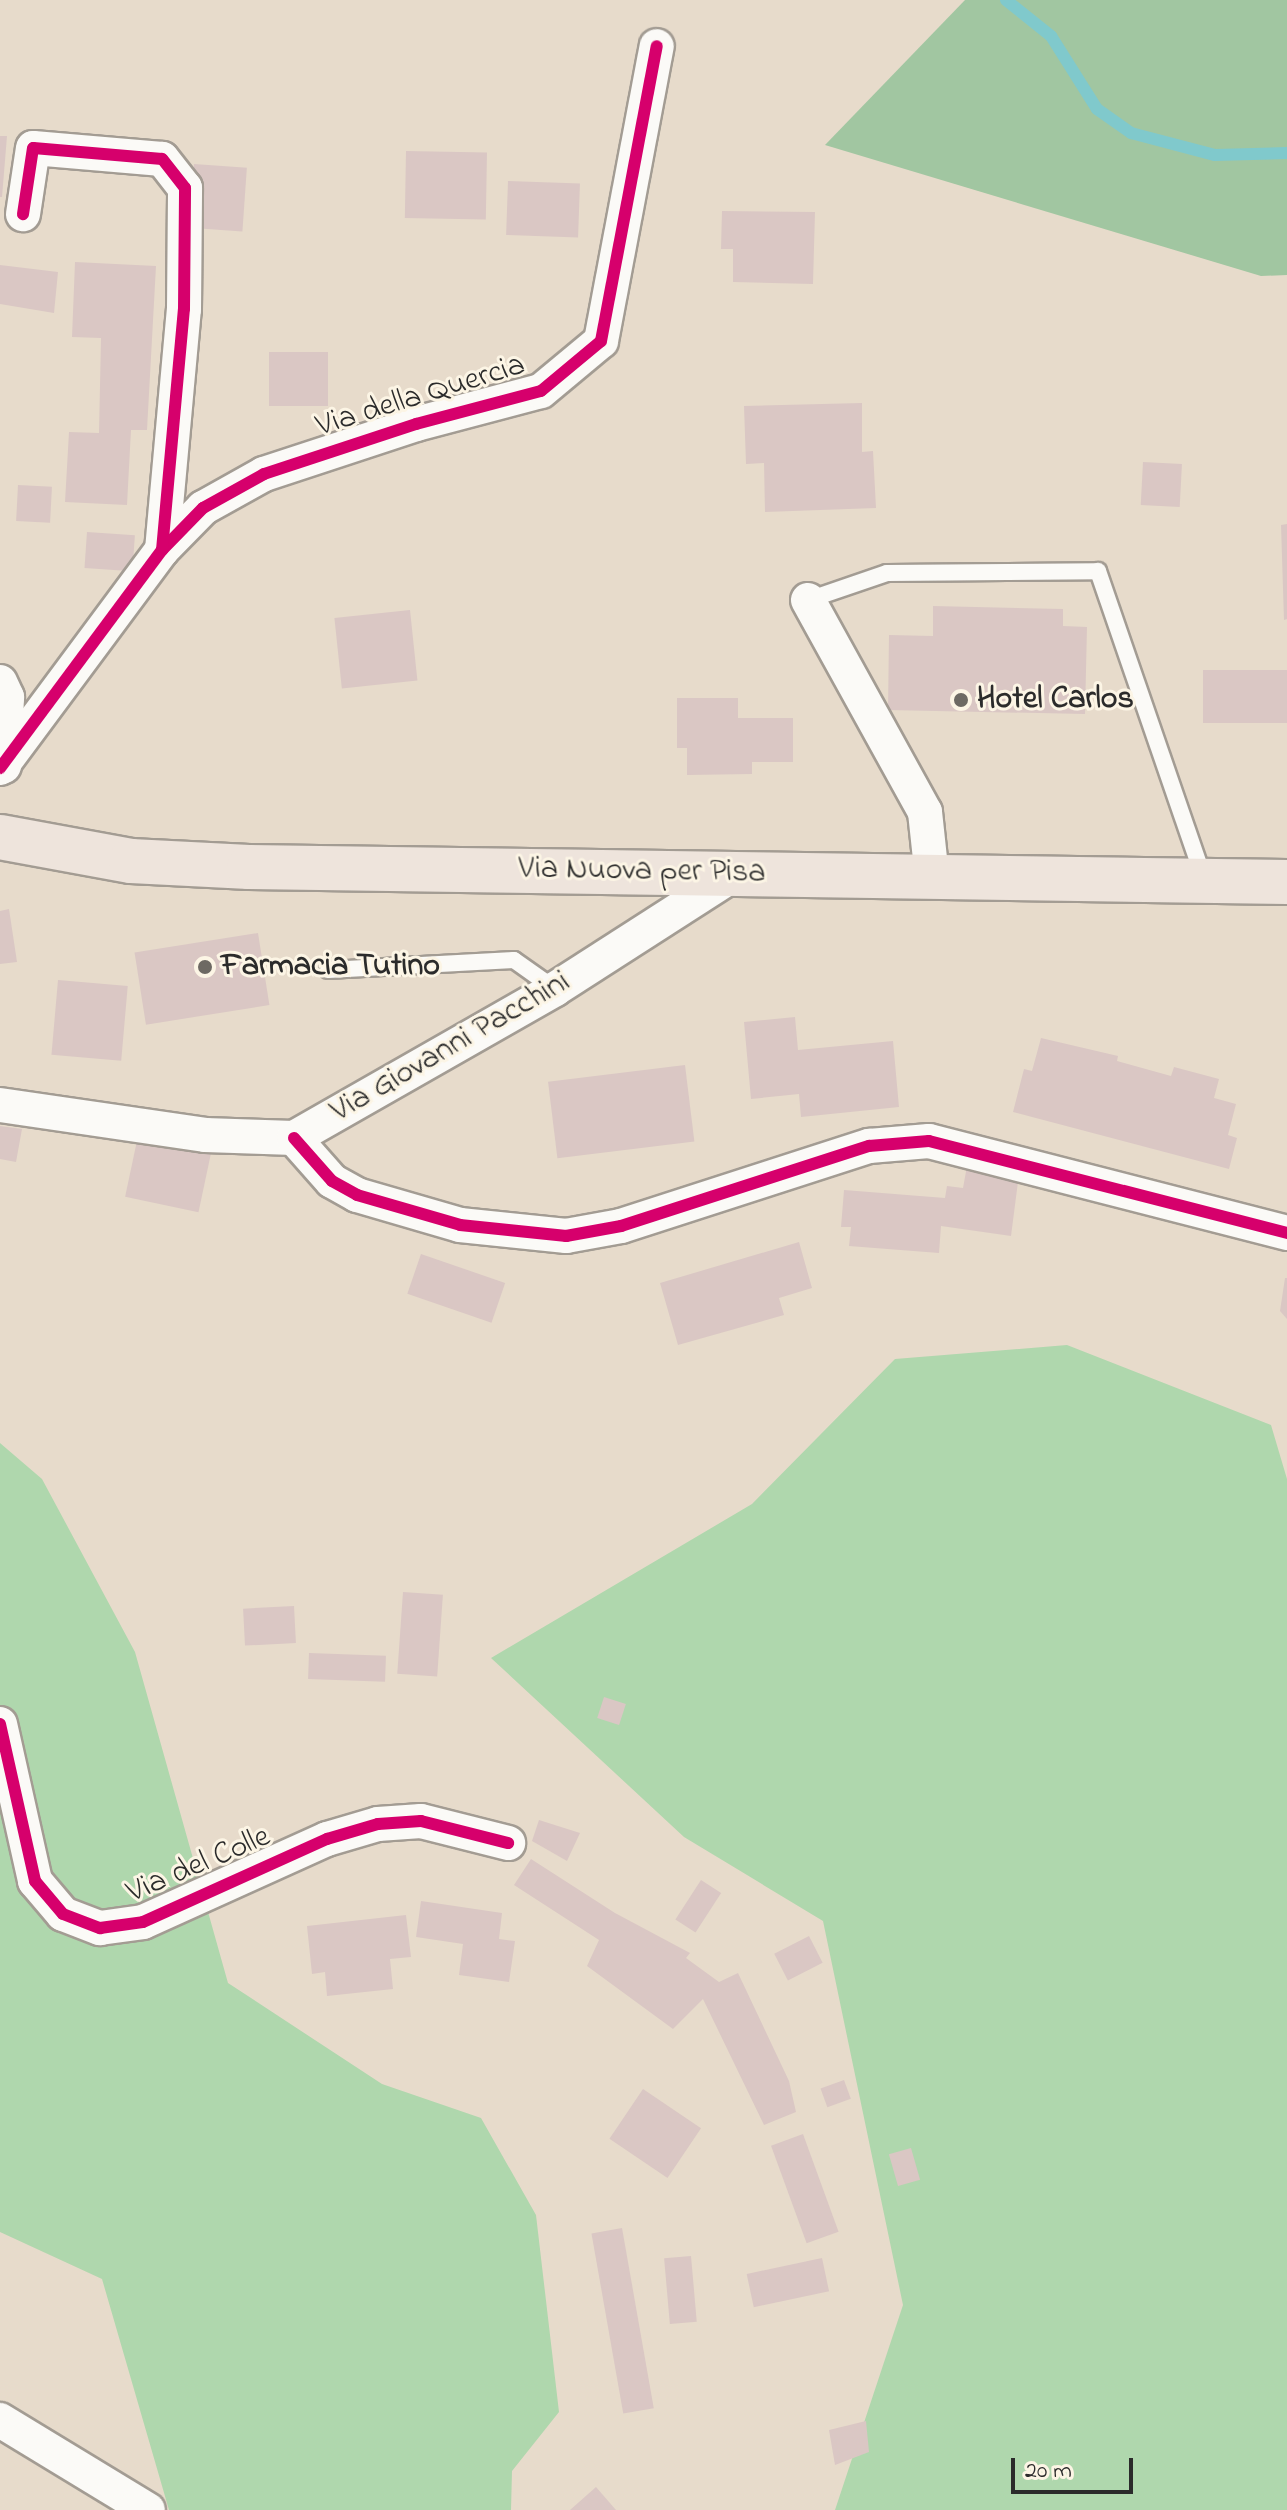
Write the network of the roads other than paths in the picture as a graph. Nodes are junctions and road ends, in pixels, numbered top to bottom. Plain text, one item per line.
1 (657, 46) dead end
2 (23, 214) dead end
3 (162, 550) junction
4 (808, 600) joint
5 (0, 682) edge
6 (2, 767) edge
7 (0, 837) edge
8 (734, 874) junction
9 (932, 877) junction
10 (1204, 880) junction
11 (1287, 882) edge
12 (328, 970) dead end
13 (555, 989) junction
14 (0, 1105) edge
15 (294, 1138) junction
16 (1287, 1233) edge
17 (0, 1724) edge
18 (508, 1843) dead end
19 (0, 2420) edge
20 (148, 2510) edge

1 - 3 street, Via della Quercia
2 - 3 street
3 - 6 street, Via della Quercia
4 - 9 street
4 - 10 lane
5 - 6 street, Via della Quercia
7 - 8 main road, Via Nuova per Pisa
8 - 9 main road, Via Nuova per Pisa
8 - 13 street, Via Giovanni Pacchini
9 - 10 main road, Via Nuova per Pisa
10 - 11 main road, Via Nuova per Pisa
12 - 13 lane
13 - 15 street, Via Giovanni Pacchini
14 - 15 street, Via Giovanni Pacchini
15 - 16 street
17 - 18 street, Via del Colle
19 - 20 street

